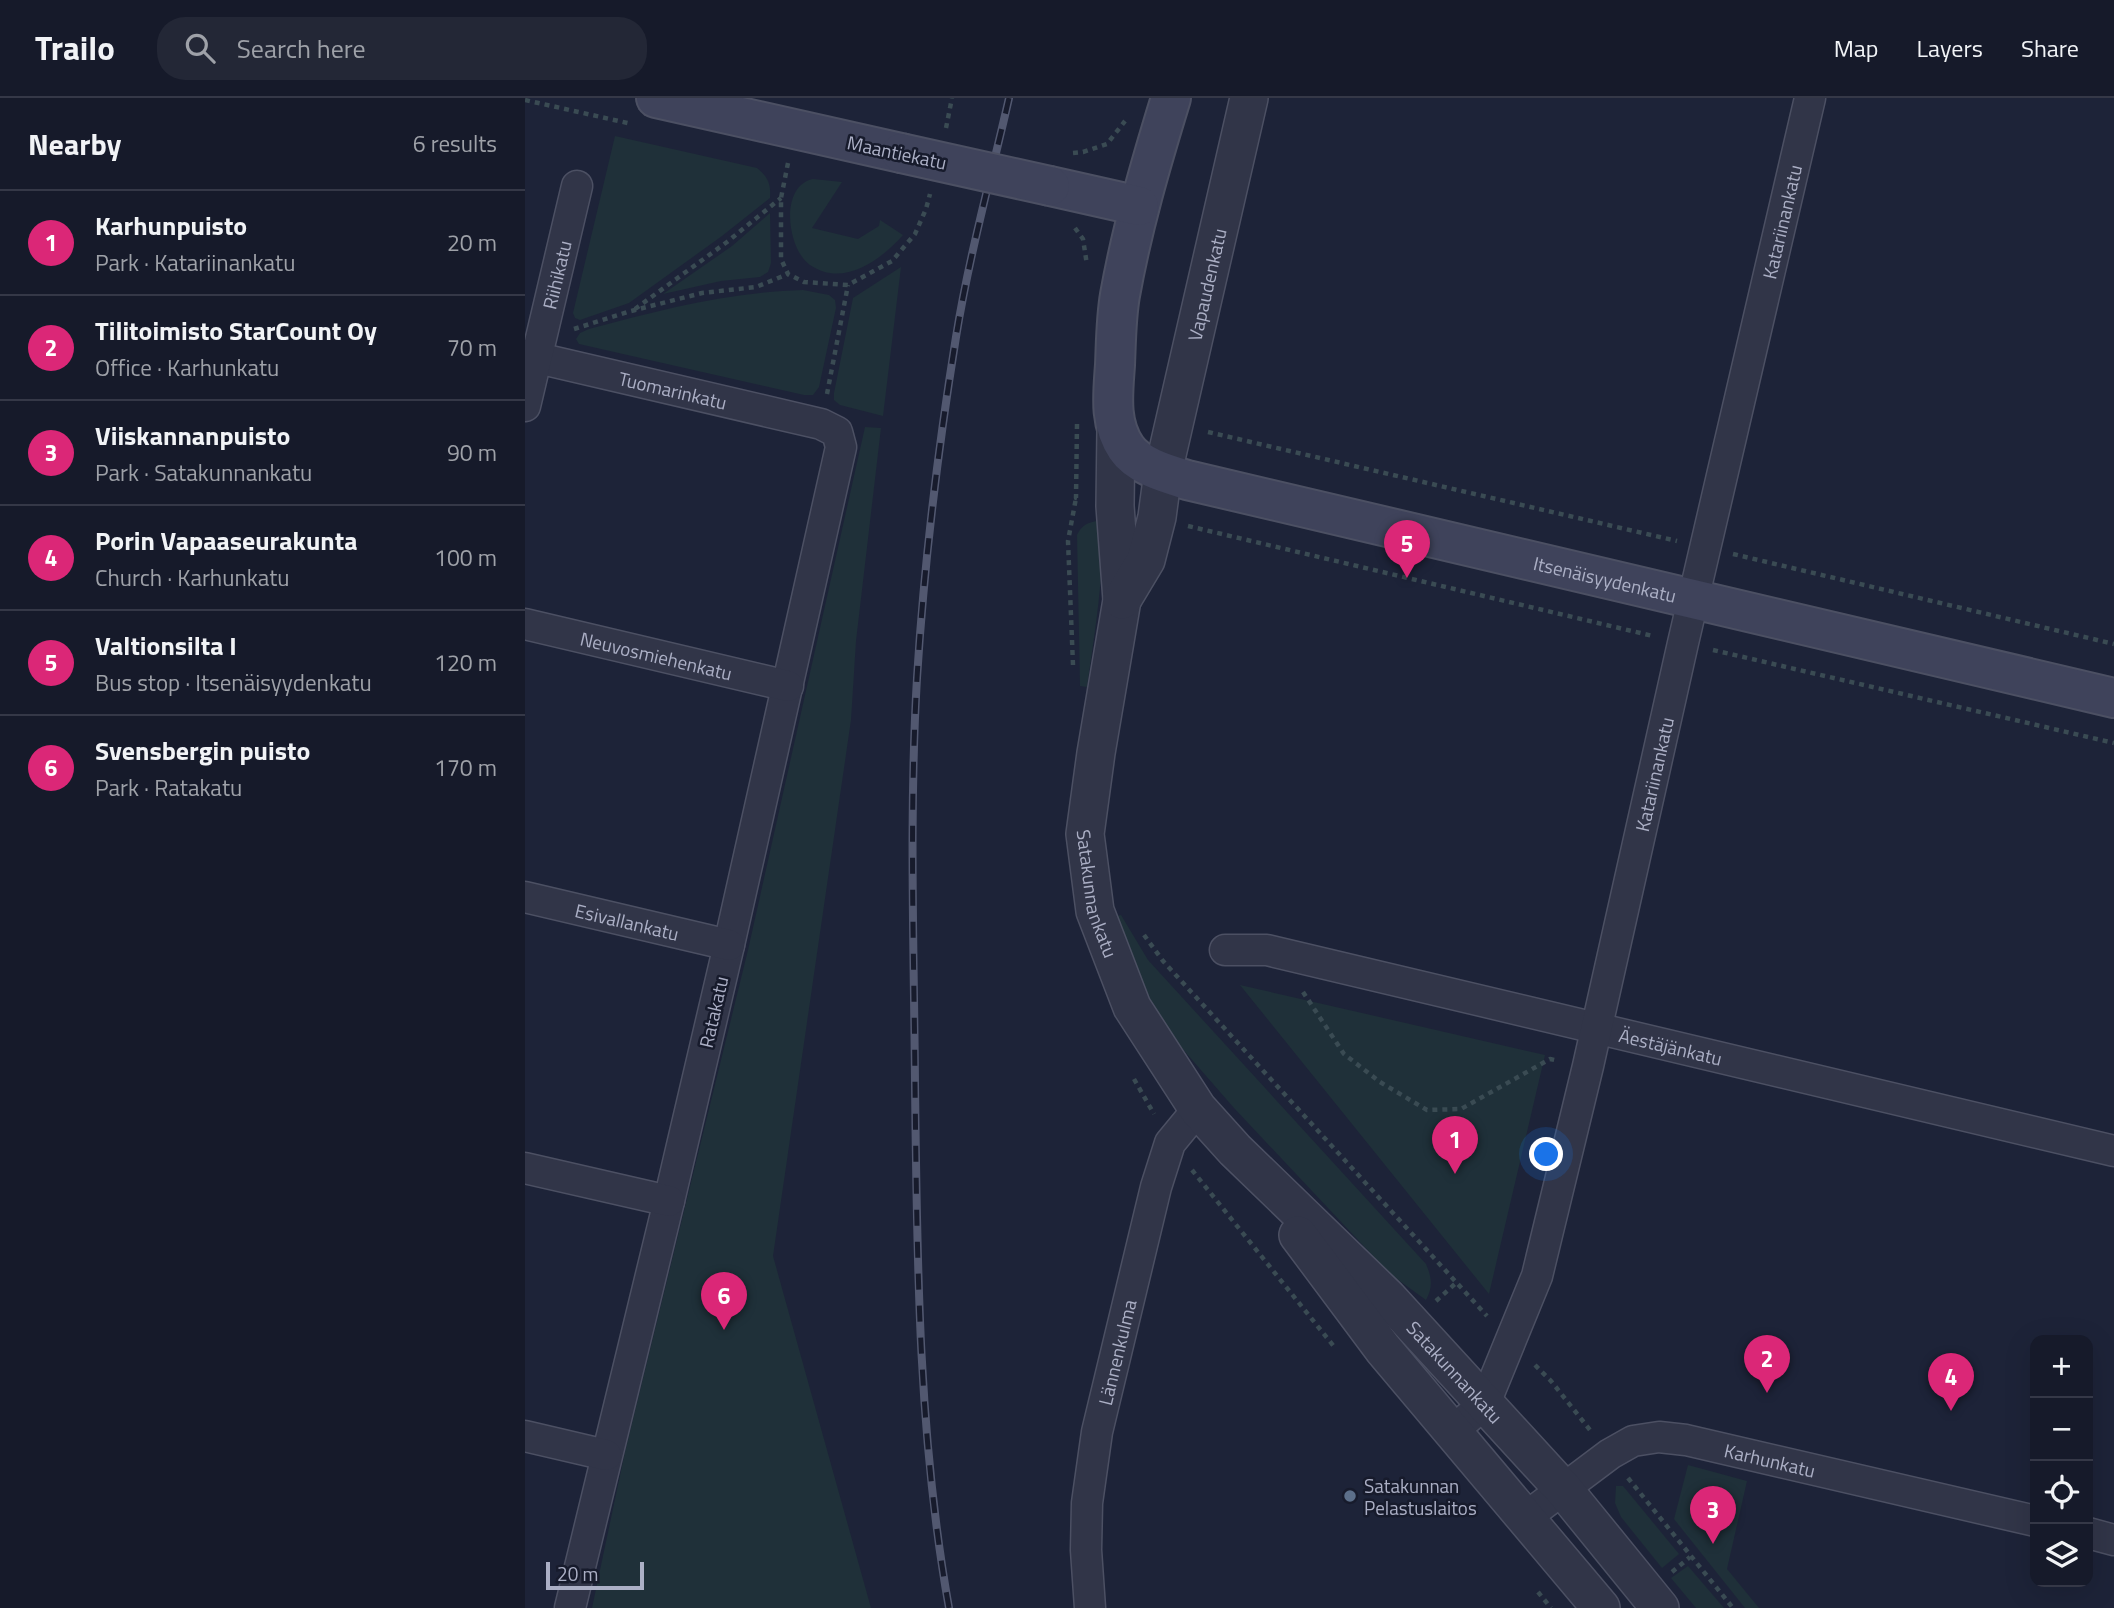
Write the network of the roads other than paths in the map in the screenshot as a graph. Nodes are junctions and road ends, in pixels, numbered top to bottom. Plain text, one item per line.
1 (656, 98) edge
2 (1171, 98) edge
3 (1249, 98) edge
4 (1810, 98) edge
5 (577, 186) dead end
6 (1139, 206) junction
7 (534, 351) edge
8 (525, 405) edge
9 (821, 424) joint
10 (1116, 429) junction
11 (1175, 476) junction
12 (1694, 598) junction
13 (1122, 600) junction
14 (525, 624) edge
15 (788, 686) junction
16 (2114, 698) edge
17 (525, 897) edge
18 (729, 945) junction
19 (1226, 950) dead end
20 (1597, 1028) junction
21 (1198, 1109) junction
22 (1235, 1150) junction
23 (2114, 1151) edge
24 (525, 1168) edge
25 (669, 1201) junction
26 (1485, 1404) junction
27 (1453, 1431) junction
28 (525, 1436) edge
29 (606, 1455) junction
30 (1564, 1490) junction
31 (1526, 1517) junction
32 (2030, 1520) edge
33 (2093, 1534) edge
34 (2114, 1540) edge
35 (570, 1608) edge
36 (1090, 1608) edge
37 (1601, 1608) edge
38 (1660, 1608) edge

1 - 6 main road, Maantiekatu, bridge
2 - 6 main road
3 - 11 street, Vapaudenkatu
4 - 12 street, Katariinankatu
5 - 7 street, Riihikatu
6 - 10 main road
7 - 8 street, Riihikatu
7 - 9 street, Tuomarinkatu
9 - 15 street, Ratakatu
10 - 11 main road, Itsenäisyydenkatu
10 - 13 street, Satakunnankatu
11 - 12 main road, Itsenäisyydenkatu
11 - 13 street, Satakunnankatu
12 - 16 main road, Itsenäisyydenkatu
12 - 20 street, Katariinankatu
13 - 21 street, Satakunnankatu
14 - 15 street, Neuvosmiehenkatu
15 - 18 street, Ratakatu
17 - 18 street, Esivallankatu
18 - 25 street, Ratakatu
19 - 20 street, Äestäjänkatu
20 - 23 street, Äestäjänkatu
20 - 26 street, Katariinankatu
21 - 22 street, Satakunnankatu
21 - 36 street, Lännenkulma
22 - 26 street, Satakunnankatu
22 - 27 street, Satakunnankatu
24 - 25 street
25 - 29 street, Ratakatu
26 - 27 street, Katariinankatu
26 - 30 street, Satakunnankatu
27 - 31 street, Satakunnankatu
28 - 29 street
29 - 35 street, Ratakatu
30 - 31 street, Karhunkatu
30 - 32 street, Karhunkatu
30 - 38 street, Satakunnankatu
31 - 37 street, Satakunnankatu
33 - 34 street

